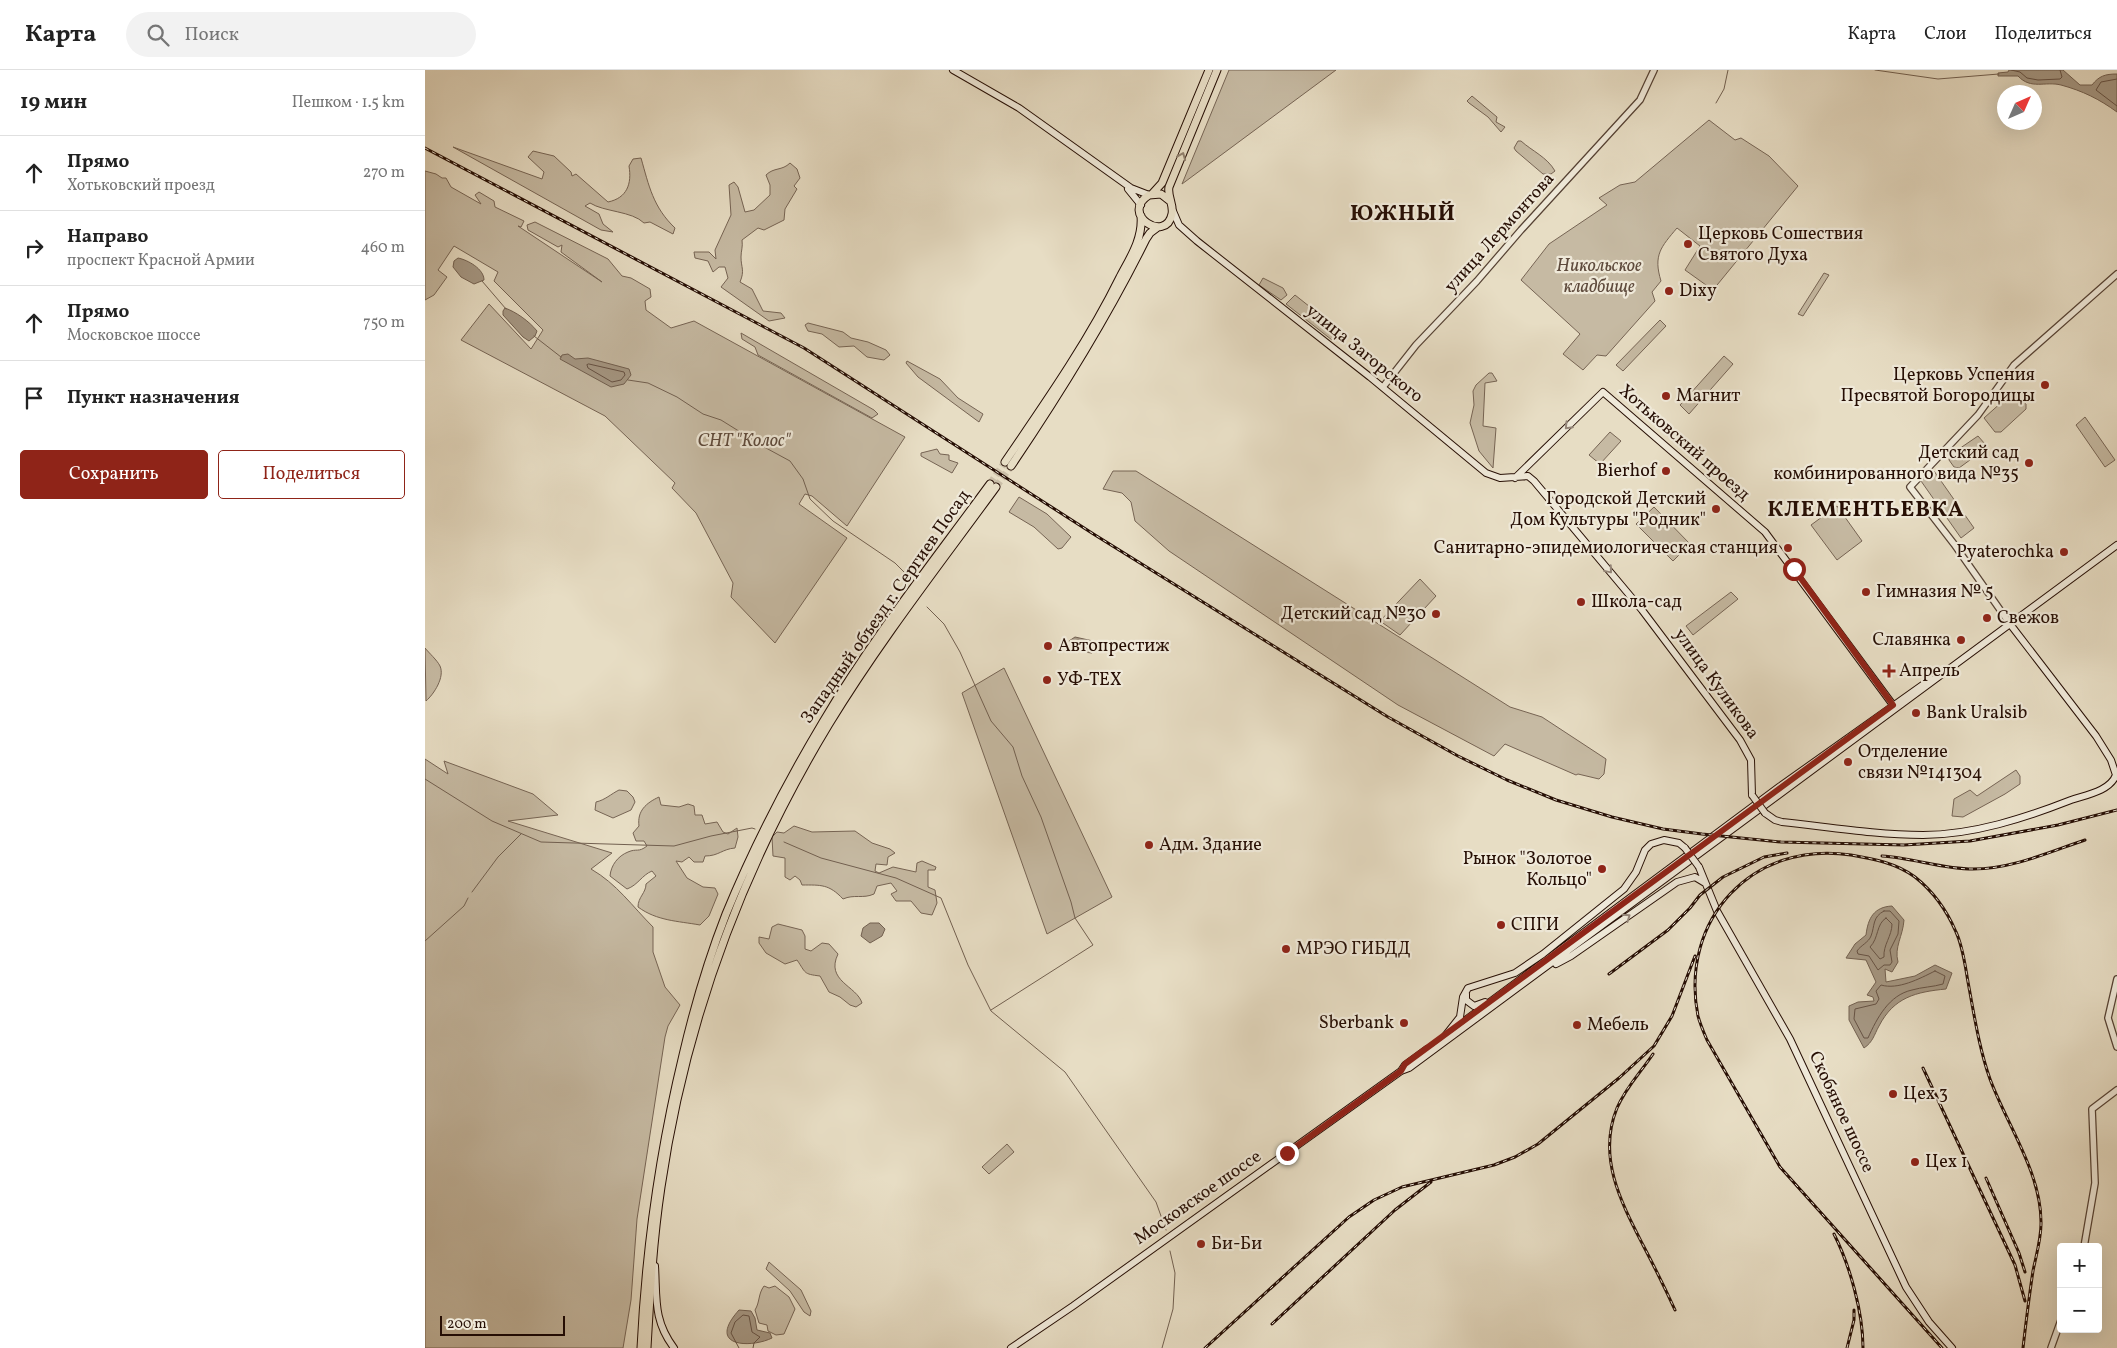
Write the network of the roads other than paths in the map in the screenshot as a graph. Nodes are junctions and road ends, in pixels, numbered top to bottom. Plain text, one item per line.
1 (953, 70) edge
2 (1209, 70) edge
3 (1217, 70) edge
4 (1654, 70) edge
5 (1107, 170) junction
6 (1151, 195) junction
7 (1170, 201) junction
8 (1141, 205) junction
9 (1173, 211) junction
10 (1141, 216) junction
11 (1160, 226) junction
12 (1197, 241) junction
13 (2117, 274) edge
14 (1383, 387) junction
15 (1515, 478) junction
16 (2117, 545) edge
17 (2010, 624) junction
18 (1893, 705) junction
19 (1662, 878) junction
20 (1707, 884) junction
21 (2117, 979) edge
22 (1527, 982) junction
23 (1466, 990) junction
24 (1497, 997) junction
25 (1478, 1013) junction
26 (1445, 1036) junction
27 (2117, 1047) edge
28 (1401, 1071) junction
29 (2117, 1090) edge
30 (2085, 1243) edge
31 (653, 1251) junction
32 (2057, 1331) edge
33 (641, 1348) edge
34 (647, 1348) edge
35 (674, 1348) edge
36 (1011, 1348) edge
37 (1952, 1348) edge
38 (2051, 1348) edge

1 - 5 main road
2 - 6 main road
7 -> 3 main road
4 - 14 street, улица Лермонтова
5 - 6 main road
5 - 8 main road
6 - 7 main road
6 - 8 main road
7 - 9 main road
8 - 10 main road
9 - 11 main road
9 - 12 main road
10 - 11 main road
10 - 11 main road
11 - 12 main road
12 - 14 main road, улица Загорского
13 - 17 street
14 - 15 main road, улица Загорского
15 -> 17 main road, улица Куликова, bridge
18 -> 15 main road, Хотьковский проезд
16 - 17 main road
17 - 18 main road
17 - 19 main road
18 - 19 main road
19 - 22 main road, Московское шоссе
19 - 24 main road, Московское шоссе
22 -> 20 main road
20 - 23 main road, Скобяное шоссе, bridge
20 - 37 main road, Скобяное шоссе
21 - 27 street
22 - 25 main road, Московское шоссе
23 - 24 main road, Московское шоссе
23 - 25 main road
23 - 26 main road
24 - 25 main road, Московское шоссе
25 - 26 main road, Московское шоссе
25 - 28 main road, Московское шоссе
26 - 28 main road, Московское шоссе
28 - 36 main road, Московское шоссе
29 - 30 street
31 - 33 main road, Западный объезд г. Сергиев Посад
31 - 34 main road, Западный объезд г. Сергиев Посад
31 - 35 main road
32 - 38 street

